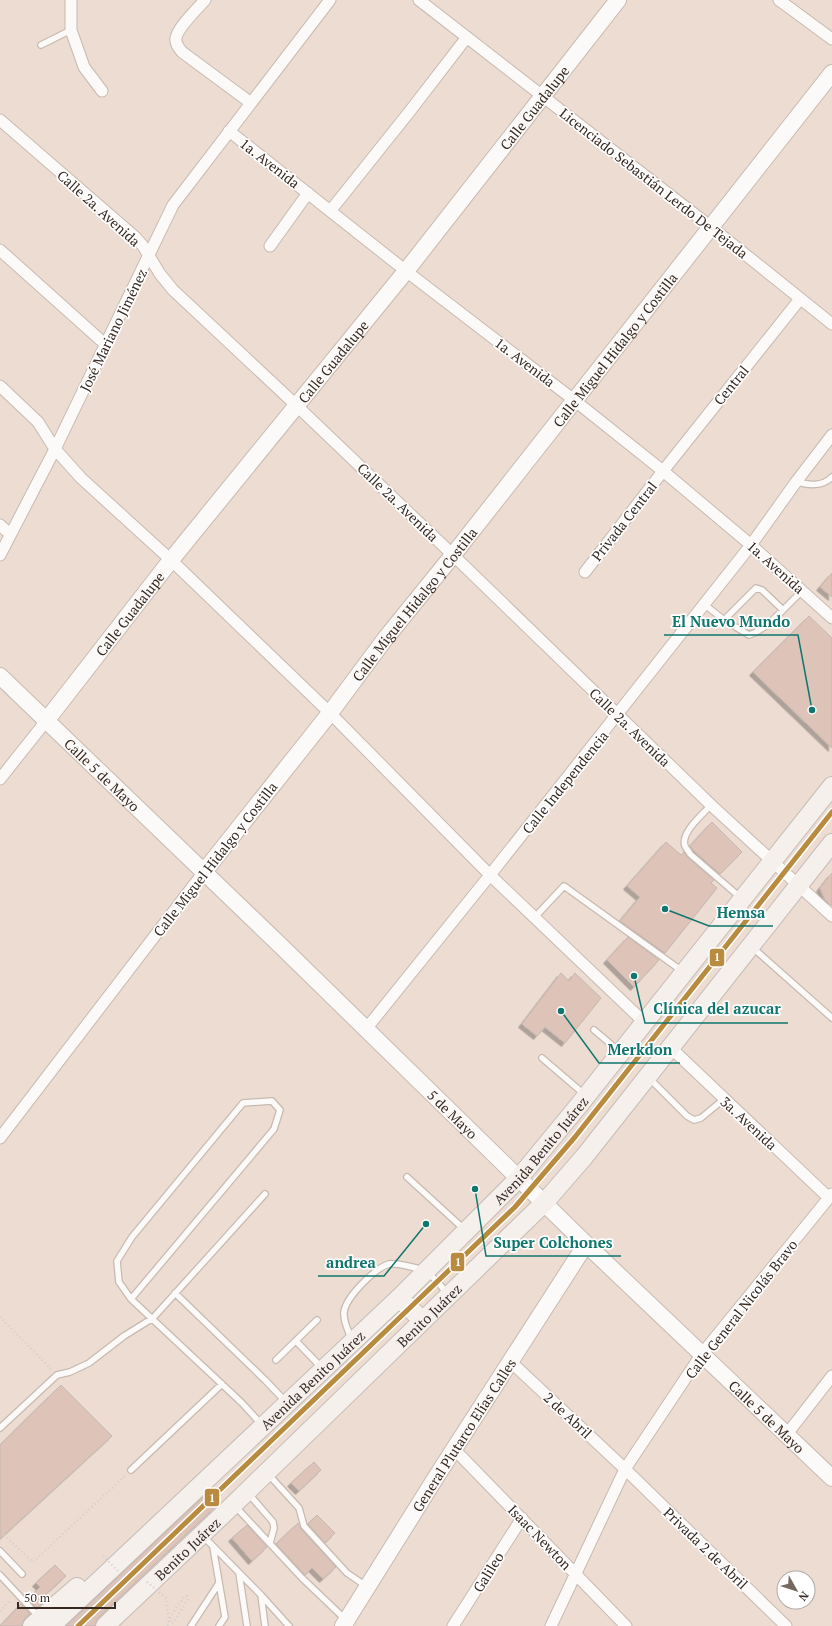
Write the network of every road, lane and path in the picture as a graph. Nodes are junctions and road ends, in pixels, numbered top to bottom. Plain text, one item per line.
1 (71, 0) edge
2 (205, 0) edge
3 (330, 0) edge
4 (419, 0) edge
5 (618, 0) edge
6 (779, 0) edge
7 (71, 30) junction
8 (466, 37) junction
9 (832, 39) edge
10 (41, 45) dead end
11 (832, 73) edge
12 (102, 91) dead end
13 (542, 95) junction
14 (251, 103) junction
15 (0, 120) edge
16 (229, 131) junction
17 (308, 193) junction
18 (331, 210) junction
19 (711, 227) junction
20 (270, 246) dead end
21 (0, 250) edge
22 (149, 256) junction
23 (406, 271) junction
24 (800, 299) junction
25 (832, 324) edge
26 (106, 345) junction
27 (0, 386) edge
28 (574, 400) junction
29 (297, 406) junction
30 (832, 435) edge
31 (56, 449) junction
32 (662, 471) junction
33 (832, 477) edge
34 (796, 482) junction
35 (0, 525) edge
36 (10, 534) junction
37 (751, 545) junction
38 (0, 555) edge
39 (453, 555) junction
40 (171, 560) junction
41 (585, 572) dead end
42 (802, 591) junction
43 (704, 604) junction
44 (783, 610) junction
45 (832, 618) edge
46 (724, 620) junction
47 (0, 676) edge
48 (330, 713) junction
49 (618, 715) junction
50 (46, 721) junction
51 (0, 779) edge
52 (832, 786) edge
53 (711, 805) junction
54 (832, 842) edge
55 (772, 860) junction
56 (203, 873) junction
57 (490, 875) junction
58 (799, 885) junction
59 (742, 899) junction
60 (832, 916) edge
61 (535, 918) junction
62 (750, 945) junction
63 (684, 973) junction
64 (832, 1018) edge
65 (644, 1022) junction
66 (366, 1029) junction
67 (594, 1030) dead end
68 (671, 1048) junction
69 (621, 1052) junction
70 (542, 1058) dead end
71 (648, 1076) junction
72 (586, 1096) junction
73 (724, 1099) junction
74 (0, 1138) edge
75 (407, 1176) dead end
76 (519, 1178) junction
77 (265, 1194) dead end
78 (831, 1196) edge
79 (544, 1203) junction
80 (467, 1231) junction
81 (586, 1244) junction
82 (426, 1272) junction
83 (175, 1294) junction
84 (449, 1294) junction
85 (399, 1298) junction
86 (131, 1299) junction
87 (0, 1317) edge
88 (153, 1318) junction
89 (317, 1320) dead end
90 (422, 1320) junction
91 (296, 1341) junction
92 (353, 1342) junction
93 (702, 1355) junction
94 (276, 1360) dead end
95 (511, 1362) junction
96 (324, 1370) junction
97 (57, 1375) junction
98 (832, 1376) edge
99 (222, 1384) junction
100 (288, 1404) junction
101 (264, 1427) junction
102 (0, 1428) edge
103 (787, 1434) junction
104 (454, 1449) junction
105 (625, 1469) junction
106 (131, 1470) joint
107 (266, 1472) junction
108 (832, 1478) edge
109 (246, 1492) junction
110 (233, 1505) junction
111 (522, 1518) junction
112 (4, 1535) dead end
113 (207, 1541) junction
114 (270, 1543) junction
115 (0, 1551) edge
116 (112, 1566) junction
117 (239, 1573) junction
118 (22, 1574) dead end
119 (575, 1574) junction
120 (0, 1575) edge
121 (147, 1582) dead end
122 (219, 1583) junction
123 (367, 1587) junction
124 (18, 1594) junction
125 (262, 1595) junction
126 (136, 1596) junction
127 (0, 1611) edge
128 (41, 1623) edge
129 (344, 1623) edge
130 (63, 1626) edge
131 (105, 1626) edge
132 (115, 1626) edge
133 (168, 1626) edge
134 (191, 1626) edge
135 (219, 1626) edge
136 (247, 1626) edge
137 (264, 1626) edge
138 (289, 1626) edge
139 (453, 1626) edge
140 (552, 1626) edge
141 (626, 1626) edge
142 (786, 1626) edge

1 - 7 street
2 - 14 street
3 - 14 street, José Mariano Jiménez
4 - 8 street, Licenciado Sebastián Lerdo De Tejada
5 - 13 street, Calle Guadalupe
6 - 9 street
7 - 10 lane
7 - 12 street
8 - 13 street, Licenciado Sebastián Lerdo De Tejada
8 - 18 street
11 - 19 street, Calle Miguel Hidalgo y Costilla
13 - 19 street, Licenciado Sebastián Lerdo De Tejada
13 - 23 street, Calle Guadalupe
14 - 16 street, José Mariano Jiménez
15 - 22 street, Calle 2a. Avenida
16 - 17 street, 1a. Avenida
16 - 22 street, José Mariano Jiménez
17 - 18 street, 1a. Avenida
17 - 20 street
18 - 23 street, 1a. Avenida
19 - 24 street, Licenciado Sebastián Lerdo De Tejada
19 - 28 street, Calle Miguel Hidalgo y Costilla
21 - 26 street
22 - 26 street, José Mariano Jiménez
22 - 29 street, Calle 2a. Avenida
23 - 28 street, 1a. Avenida
23 - 29 street, Calle Guadalupe
24 - 25 street, Licenciado Sebastián Lerdo De Tejada
24 - 32 street, Central
26 - 31 street, José Mariano Jiménez
27 - 31 street
28 - 32 street, 1a. Avenida
28 - 39 street, Calle Miguel Hidalgo y Costilla
29 - 39 street, Calle 2a. Avenida
29 - 40 street, Calle Guadalupe
30 - 34 street, Calle Independencia
31 - 36 street, José Mariano Jiménez
31 - 40 street
32 - 37 street, 1a. Avenida
32 - 41 street, Privada Central
33 - 34 lane
34 - 37 street, Calle Independencia
35 - 36 street
36 - 38 street, José Mariano Jiménez
37 - 42 street, 1a. Avenida
37 - 43 street, Calle Independencia
39 - 48 street, Calle Miguel Hidalgo y Costilla
39 - 49 street, Calle 2a. Avenida
40 - 48 street
40 - 50 street, Calle Guadalupe
42 - 44 lane
42 - 45 street, 1a. Avenida
43 - 46 lane
43 - 49 street, Calle Independencia
44 - 46 lane
44 - 46 lane
47 - 50 street, Calle 5 de Mayo
48 - 56 street, Calle Miguel Hidalgo y Costilla
48 - 57 street
49 - 53 street, Calle 2a. Avenida
49 - 57 street, Calle Independencia
50 - 51 street
50 - 56 street, Calle 5 de Mayo
52 - 55 main road, Avenida Benito Juárez
53 - 55 street, Calle 2a. Avenida
53 - 59 lane
54 - 58 main road
55 - 58 street, Calle 2a. Avenida
55 - 59 main road, Avenida Benito Juárez
56 - 66 street, 5 de Mayo
56 - 74 street, Calle Miguel Hidalgo y Costilla
57 - 61 street
57 - 66 street, Calle Independencia
58 - 60 street, Calle 2a. Avenida
58 - 62 main road, Benito Juárez
59 - 63 main road, Avenida Benito Juárez
61 - 63 lane
61 - 65 street
62 - 64 lane
62 - 68 main road, Benito Juárez
63 - 65 main road, Avenida Benito Juárez
65 - 69 main road, Avenida Benito Juárez
66 - 76 street, 5 de Mayo
67 - 69 lane
68 - 71 main road, Benito Juárez
68 - 73 street, 3a. Avenida
69 - 72 main road, Avenida Benito Juárez
70 - 72 lane
71 - 73 lane
71 - 79 main road, Benito Juárez
72 - 76 main road, Avenida Benito Juárez
73 - 78 street, 3a. Avenida
75 - 80 lane
76 - 79 street, 5 de Mayo
76 - 80 main road, Avenida Benito Juárez
77 - 83 lane
78 - 93 street, Calle General Nicolás Bravo
79 - 81 street, 5 de Mayo
79 - 84 main road, Benito Juárez
80 - 82 main road, Avenida Benito Juárez
81 - 93 street, 5 de Mayo
81 - 95 street, General Plutarco Elías Calles
82 - 84 lane
82 - 85 main road, Avenida Benito Juárez
82 - 92 lane
83 - 88 lane
83 - 100 lane
84 - 90 main road, Benito Juárez
85 - 90 main road
85 - 92 main road, Avenida Benito Juárez
86 - 86 lane
86 - 88 lane
87 - 97 path
88 - 97 lane
88 - 99 lane
89 - 91 lane
90 - 107 main road, Benito Juárez
91 - 94 lane
91 - 96 lane
92 - 96 main road, Avenida Benito Juárez
93 - 103 street, Calle 5 de Mayo
93 - 105 street, Calle General Nicolás Bravo
95 - 104 street, General Plutarco Elías Calles
95 - 105 street, 2 de Abril
96 - 100 main road, Avenida Benito Juárez
97 - 102 lane
98 - 103 street
99 - 101 lane
99 - 106 lane
100 - 101 main road, Avenida Benito Juárez
101 - 116 main road, Avenida Benito Juárez
103 - 108 street, Calle 5 de Mayo
104 - 111 street, Isaac Newton
104 - 123 street, General Plutarco Elías Calles
105 - 119 street, Calle General Nicolás Bravo
105 - 142 street, Privada 2 de Abril
106 - 112 path
107 - 109 main road, Benito Juárez
107 - 123 lane
109 - 110 main road, Benito Juárez
109 - 114 lane
110 - 113 main road, Benito Juárez
110 - 114 lane
111 - 119 street, Isaac Newton
111 - 139 street, Galileo
113 - 117 lane
113 - 122 lane
113 - 126 main road, Benito Juárez
114 - 129 lane
115 - 118 lane
116 - 128 main road
116 - 130 main road
117 - 125 lane
117 - 136 lane
119 - 140 street, Calle General Nicolás Bravo
119 - 141 street, Isaac Newton
120 - 124 lane
121 - 133 path, bridge
122 - 134 lane
122 - 135 lane
123 - 129 street, General Plutarco Elías Calles
124 - 127 path
124 - 128 lane
125 - 137 lane
125 - 138 lane
126 - 131 main road, Benito Juárez
126 - 132 main road

